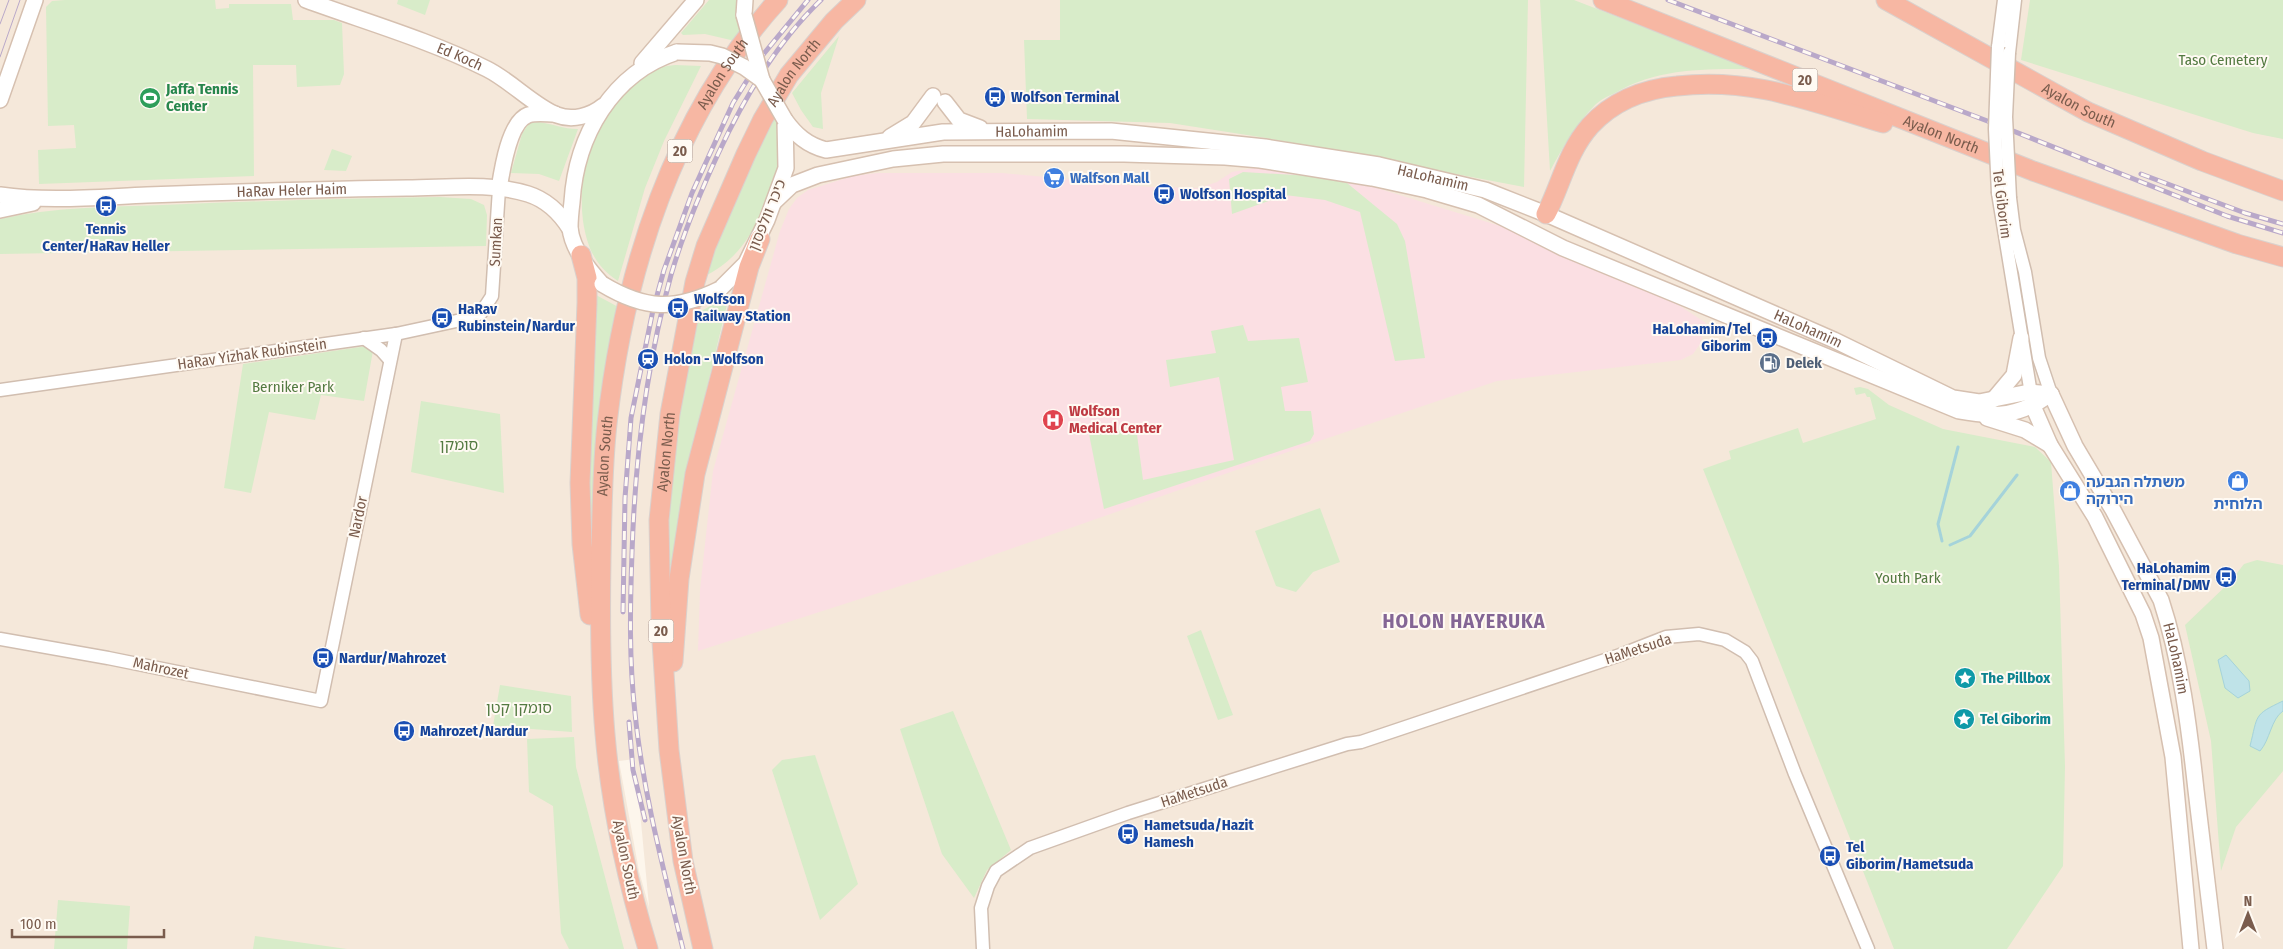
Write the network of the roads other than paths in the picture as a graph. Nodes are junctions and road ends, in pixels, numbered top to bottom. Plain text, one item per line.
1 (35, 0) edge
2 (306, 0) edge
3 (696, 0) edge
4 (778, 0) edge
5 (856, 0) edge
6 (1603, 0) edge
7 (1886, 0) edge
8 (2004, 0) edge
9 (2016, 0) edge
10 (744, 7) edge
11 (2003, 50) junction
12 (628, 78) junction
13 (762, 80) junction
14 (0, 100) edge
15 (603, 106) junction
16 (556, 114) junction
17 (787, 126) junction
18 (991, 131) junction
19 (881, 141) junction
20 (2006, 160) junction
21 (499, 189) junction
22 (2283, 191) edge
23 (0, 195) edge
24 (2004, 196) junction
25 (68, 198) junction
26 (774, 202) junction
27 (0, 210) edge
28 (1546, 214) junction
29 (1519, 224) junction
30 (570, 229) junction
31 (760, 239) junction
32 (581, 255) junction
33 (2283, 257) edge
34 (492, 296) joint
35 (396, 334) junction
36 (364, 338) junction
37 (2021, 338) junction
38 (390, 360) junction
39 (0, 390) edge
40 (2051, 394) junction
41 (2031, 399) junction
42 (1993, 400) junction
43 (1959, 411) junction
44 (2050, 445) junction
45 (0, 639) edge
46 (322, 701) joint
47 (604, 732) junction
48 (669, 750) junction
49 (648, 949) edge
50 (702, 949) edge
51 (983, 949) edge
52 (1868, 949) edge
53 (2191, 949) edge
54 (2215, 949) edge

1 - 14 main road
2 - 16 main road, Ed Koch
3 - 12 main road
4 - 47 highway, Ayalon South / 20
5 - 48 highway, Ayalon North / 20
6 - 20 highway, Ayalon North / 20
7 - 22 highway, Ayalon South
8 - 11 street, Tel Giborim
9 - 11 street, Tel Giborim
10 - 13 main road, bridge
11 - 24 street, Tel Giborim, bridge
12 - 13 main road, כיכר וולפסון, bridge
12 - 15 main road, כיכר וולפסון
13 - 17 main road, כיכר וולפסון, bridge
15 - 16 main road, Ed Koch
15 - 30 main road, כיכר וולפסון
16 - 21 main road
17 - 19 main road, HaLohamim
17 - 26 main road, כיכר וולפסון
18 - 19 main road, HaLohamim
18 - 19 main road
18 - 28 main road, HaLohamim
20 - 28 highway
20 - 33 highway, Ayalon North / 20
21 - 25 main road, HaRav Heler Haim
21 - 30 main road, HaRav Heler Haim
21 - 34 street, Sumkan
23 - 25 main road, HaRav Heler Haim
24 - 37 street, Tel Giborim
24 - 40 street, Tel Giborim
25 - 27 main road
26 - 29 main road, HaLohamim
26 - 31 main road, כיכר וולפסון
28 - 29 main road
28 - 42 main road, HaLohamim
29 - 43 main road, HaLohamim
30 - 32 main road, כיכר וולפסון
31 - 32 main road, כיכר וולפסון, bridge
31 - 48 highway
32 - 47 highway
34 - 35 street, HaRav Yizhak Rubinstein
35 - 36 street, HaRav Yizhak Rubinstein
35 - 38 street, Nardor
36 - 38 street
36 - 39 street, HaRav Yizhak Rubinstein
37 - 41 street, Tel Giborim
37 - 42 main road
38 - 46 street, Nardor
40 - 41 main road, HaLohamim
40 - 54 main road, HaLohamim
41 - 42 main road, HaLohamim
41 - 43 main road, HaLohamim
41 - 44 main road, HaLohamim
43 - 44 main road
44 - 53 main road, HaLohamim
45 - 46 street, Mahrozet
47 - 49 highway, Ayalon South / 20
48 - 50 highway, Ayalon North / 20
51 - 52 street, HaMetsuda

